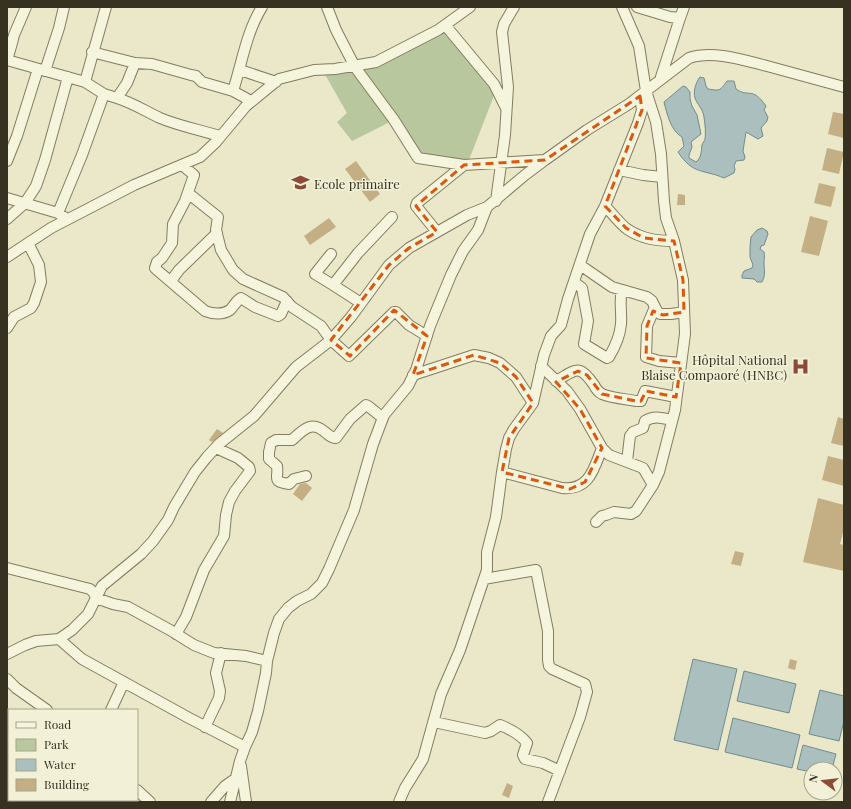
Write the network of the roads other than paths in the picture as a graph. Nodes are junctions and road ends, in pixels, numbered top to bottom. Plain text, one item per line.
1 (26, 7) edge
2 (64, 7) edge
3 (106, 7) edge
4 (262, 7) edge
5 (327, 7) edge
6 (470, 7) edge
7 (514, 7) edge
8 (622, 7) edge
9 (638, 7) edge
10 (684, 7) edge
11 (680, 18) junction
12 (445, 25) junction
13 (10, 42) edge
14 (92, 52) junction
15 (7, 60) edge
16 (135, 63) junction
17 (354, 66) junction
18 (42, 70) junction
19 (240, 70) junction
20 (68, 77) junction
21 (660, 80) junction
22 (85, 82) junction
23 (276, 82) junction
24 (844, 87) edge
25 (233, 91) junction
26 (643, 93) junction
27 (104, 94) junction
28 (117, 98) junction
29 (251, 101) junction
30 (506, 108) junction
31 (220, 136) junction
32 (545, 160) junction
33 (7, 161) edge
34 (502, 163) junction
35 (182, 165) junction
36 (464, 165) junction
37 (619, 170) junction
38 (662, 177) junction
39 (188, 193) junction
40 (7, 198) edge
41 (25, 203) junction
42 (492, 204) junction
43 (605, 206) junction
44 (58, 213) junction
45 (392, 217) dead end
46 (7, 219) edge
47 (67, 220) junction
48 (437, 232) junction
49 (217, 233) junction
50 (674, 241) junction
51 (28, 243) junction
52 (331, 254) dead end
53 (7, 256) edge
54 (580, 265) junction
55 (171, 281) junction
56 (574, 282) junction
57 (333, 285) junction
58 (622, 290) junction
59 (287, 301) junction
60 (361, 303) junction
61 (655, 307) junction
62 (684, 312) junction
63 (7, 328) edge
64 (427, 336) junction
65 (331, 340) junction
66 (681, 363) junction
67 (541, 366) junction
68 (413, 375) junction
69 (556, 381) junction
70 (676, 397) junction
71 (534, 403) junction
72 (383, 418) junction
73 (672, 420) junction
74 (216, 448) junction
75 (602, 448) junction
76 (627, 462) junction
77 (502, 472) junction
78 (306, 476) dead end
79 (653, 485) junction
80 (596, 522) dead end
81 (7, 568) edge
82 (484, 578) junction
83 (96, 598) junction
84 (176, 634) junction
85 (59, 639) junction
86 (7, 654) edge
87 (221, 654) junction
88 (267, 661) junction
89 (7, 679) edge
90 (124, 682) junction
91 (46, 709) edge
92 (111, 709) edge
93 (434, 722) junction
94 (205, 727) junction
95 (245, 747) junction
96 (240, 761) junction
97 (560, 771) junction
98 (235, 780) junction
99 (138, 791) edge
100 (150, 802) edge
101 (211, 802) edge
102 (230, 802) edge
103 (246, 802) edge
104 (399, 802) edge
105 (548, 802) edge

1 - 13 street
2 - 18 street
3 - 14 street
4 - 19 street
5 - 17 street
6 - 12 street
7 - 30 street
8 - 26 street
9 - 11 street
10 - 11 street
11 - 21 street
12 - 17 street
12 - 30 street
13 - 15 street
14 - 16 street
14 - 22 street
15 - 18 street
16 - 25 street
16 - 28 street
17 - 23 street
17 - 36 street
18 - 20 street
18 - 33 street
19 - 23 street
19 - 25 street
20 - 22 street
20 - 41 street
21 - 24 street
21 - 26 street
22 - 27 street
23 - 29 street
25 - 29 street
26 - 32 street
26 - 37 street
26 - 38 street
27 - 28 street
27 - 44 street
28 - 31 street
29 - 31 street
30 - 34 street
31 - 35 street
32 - 34 street
32 - 42 street
34 - 36 street
34 - 42 street
35 - 39 street
35 - 47 street
36 - 48 street
37 - 38 street
37 - 43 street
38 - 50 street
39 - 49 street
39 - 55 street
40 - 41 street
41 - 44 street
41 - 46 street
42 - 48 street
42 - 64 street
43 - 50 street
43 - 54 street
44 - 47 street
45 - 57 street
47 - 51 street
48 - 60 street
49 - 55 street
49 - 59 street
50 - 62 street
51 - 53 street
51 - 63 street
52 - 57 street
54 - 56 street
54 - 58 street
55 - 59 street
56 - 58 street
56 - 67 street
57 - 60 street
58 - 61 street
59 - 65 street
60 - 65 street
61 - 62 street
61 - 66 street
62 - 66 street
64 - 65 street
64 - 68 street
65 - 74 street
66 - 70 street
67 - 69 street
67 - 71 street
68 - 71 street
68 - 72 street
69 - 70 street
69 - 75 street
70 - 73 street
71 - 77 street
72 - 78 street
72 - 88 street
73 - 76 street
73 - 79 street
74 - 83 street
74 - 84 street
75 - 76 street
75 - 77 street
76 - 79 street
77 - 82 street
79 - 80 street
81 - 83 street
82 - 93 street
82 - 97 street
83 - 84 street
83 - 85 street
84 - 87 street
85 - 86 street
85 - 90 street
87 - 88 street
87 - 94 street
88 - 95 street
89 - 91 street
90 - 92 street
90 - 94 street
93 - 97 street
93 - 104 street
94 - 95 street
95 - 96 street
96 - 98 street
96 - 103 street
97 - 105 street
98 - 101 street
98 - 102 street
99 - 100 street

